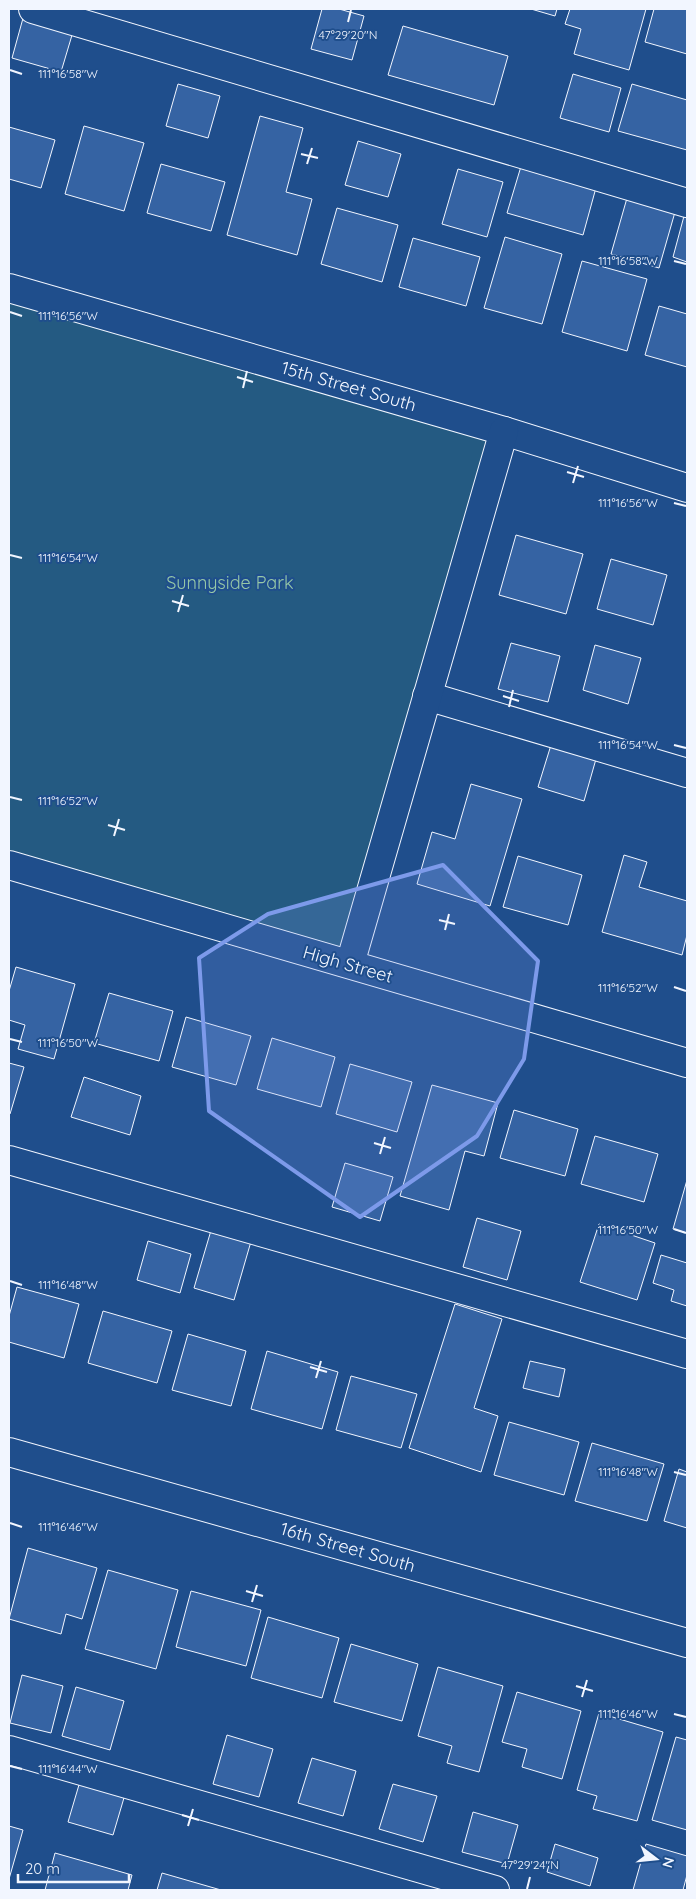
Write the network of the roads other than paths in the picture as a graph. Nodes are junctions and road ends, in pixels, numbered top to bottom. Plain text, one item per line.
1 (33, 9) edge
2 (687, 203) edge
3 (9, 288) edge
4 (504, 431) junction
5 (687, 488) edge
6 (427, 696) junction
7 (687, 773) edge
8 (9, 865) edge
9 (350, 964) junction
10 (687, 1063) edge
11 (9, 1160) edge
12 (687, 1354) edge
13 (9, 1452) edge
14 (687, 1643) edge
15 (9, 1750) edge
16 (495, 1890) edge

1 - 2 street
3 - 4 street, 15th Street South
4 - 5 street, 15th Street South
4 - 6 street
6 - 7 street
6 - 9 street
8 - 9 street, High Street
9 - 10 street, High Street
11 - 12 street
13 - 14 street, 16th Street South
15 - 16 street

